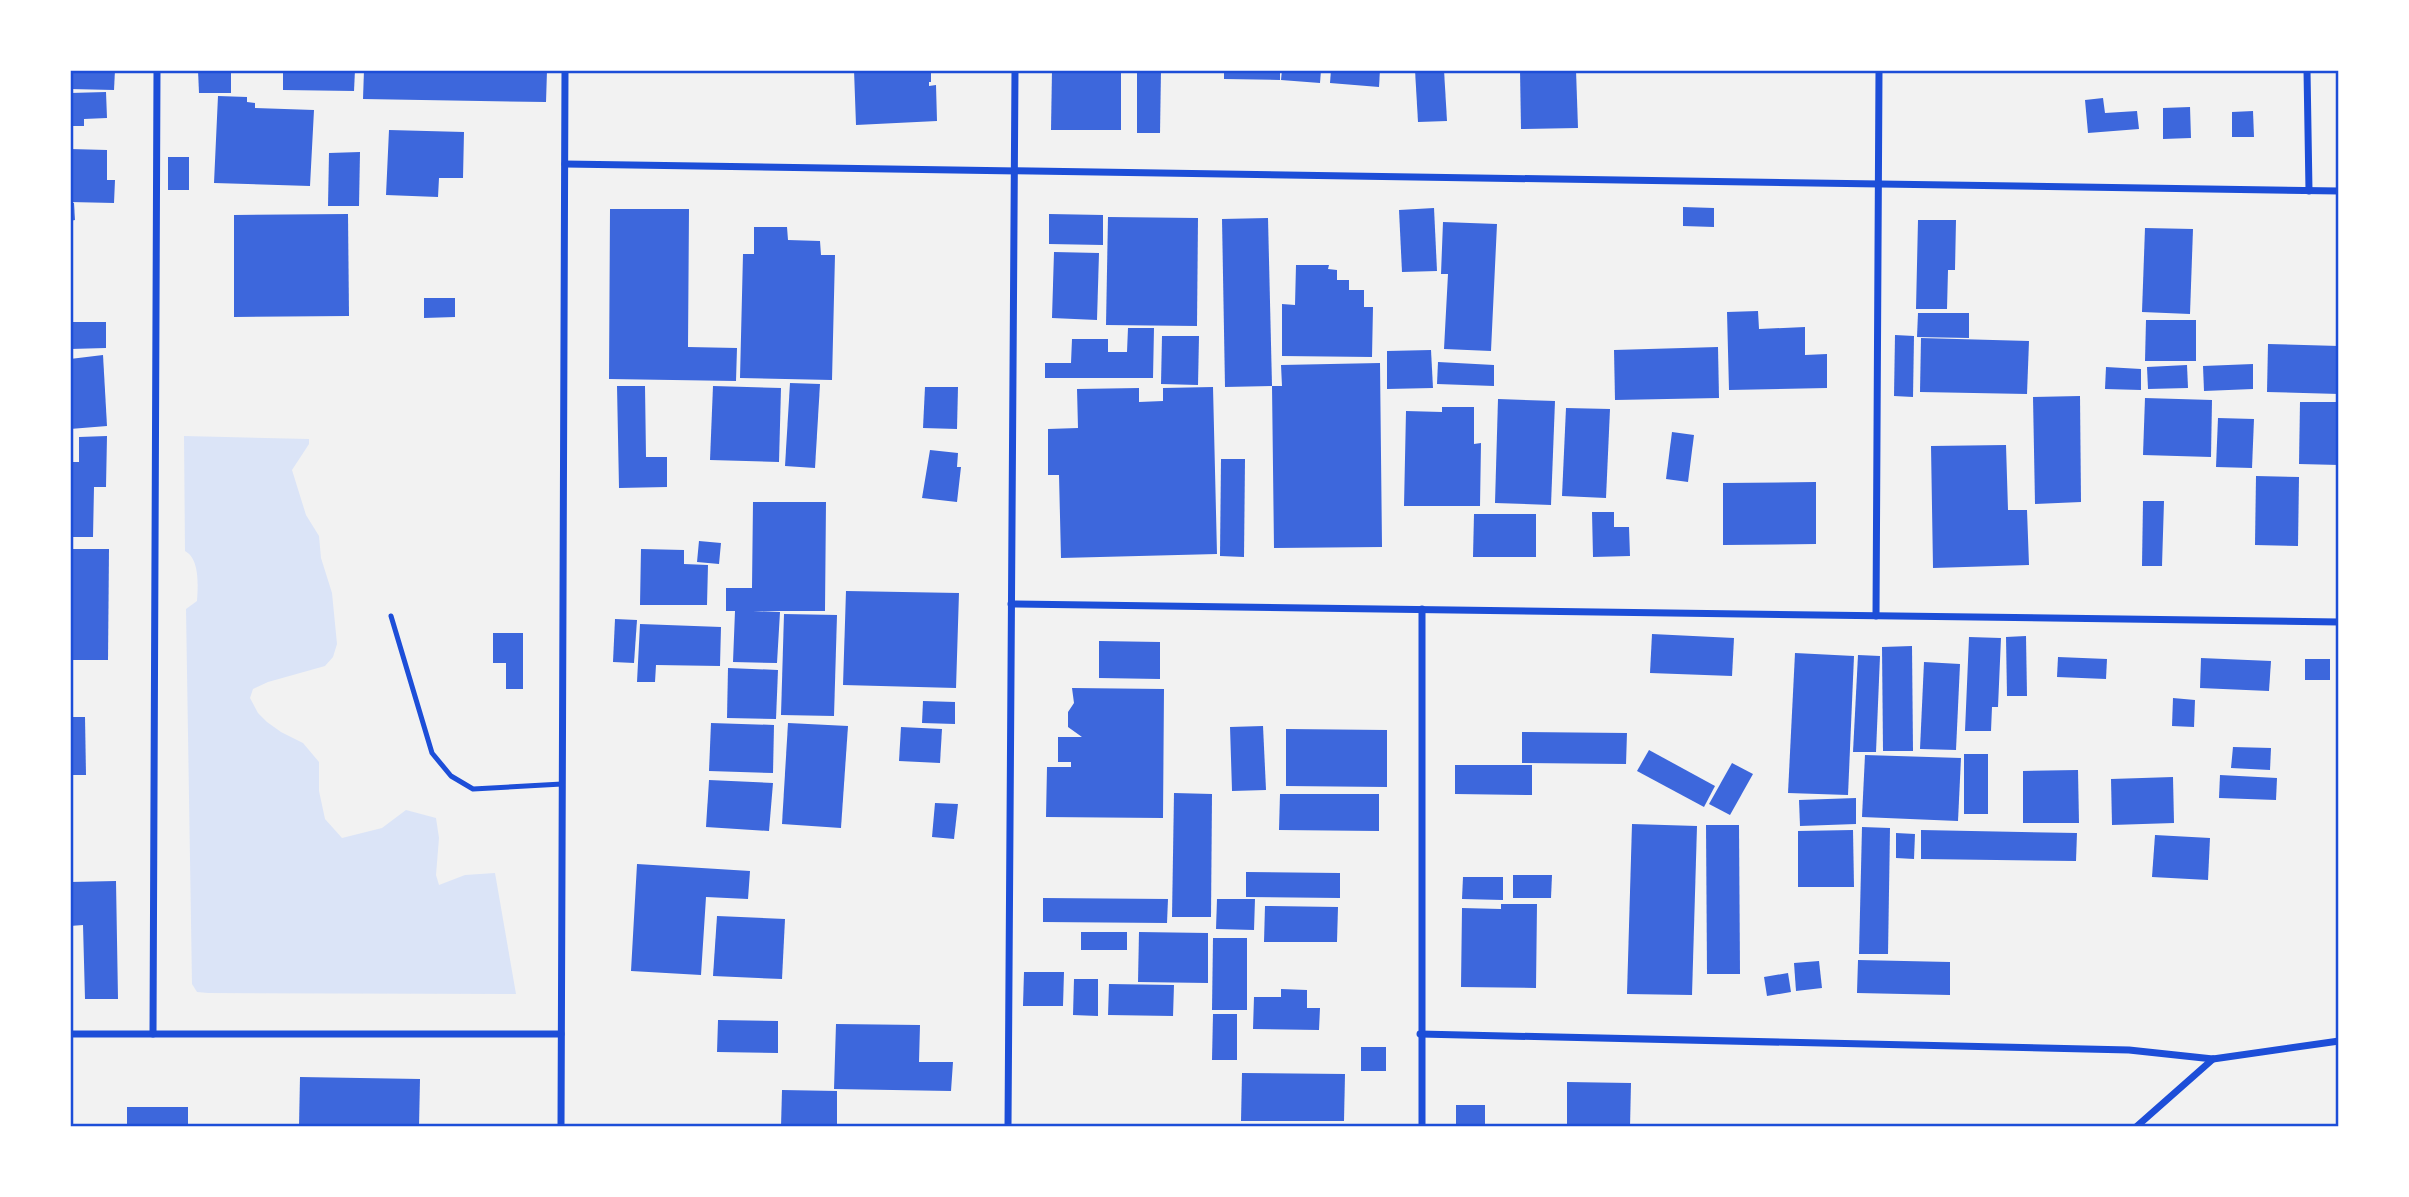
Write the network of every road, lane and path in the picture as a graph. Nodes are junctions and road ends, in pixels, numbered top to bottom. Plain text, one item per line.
1 (157, 70) edge
2 (565, 70) edge
3 (1015, 70) edge
4 (1878, 70) edge
5 (2307, 70) edge
6 (565, 164) junction
7 (1014, 171) junction
8 (1878, 185) junction
9 (2309, 191) junction
10 (2339, 191) edge
11 (1011, 604) junction
12 (1422, 609) junction
13 (1877, 615) junction
14 (391, 616) dead end
15 (2339, 622) edge
16 (562, 784) junction
17 (70, 1034) edge
18 (153, 1034) junction
19 (561, 1034) junction
20 (1420, 1034) junction
21 (2339, 1041) edge
22 (2213, 1059) junction
23 (561, 1127) edge
24 (1008, 1127) edge
25 (1422, 1127) edge
26 (2136, 1127) edge

1 - 18 street
2 - 6 street
3 - 7 street
4 - 8 street
5 - 9 street
6 - 7 street
6 - 16 street
7 - 8 street
7 - 11 street
8 - 9 street
8 - 13 street
9 - 10 street
11 - 12 street
11 - 24 street
12 - 13 street
12 - 20 street
13 - 15 street
14 - 16 lane
16 - 19 street
17 - 18 street
18 - 19 street
19 - 23 street
20 - 22 street
20 - 25 street
21 - 22 street
22 - 26 street

